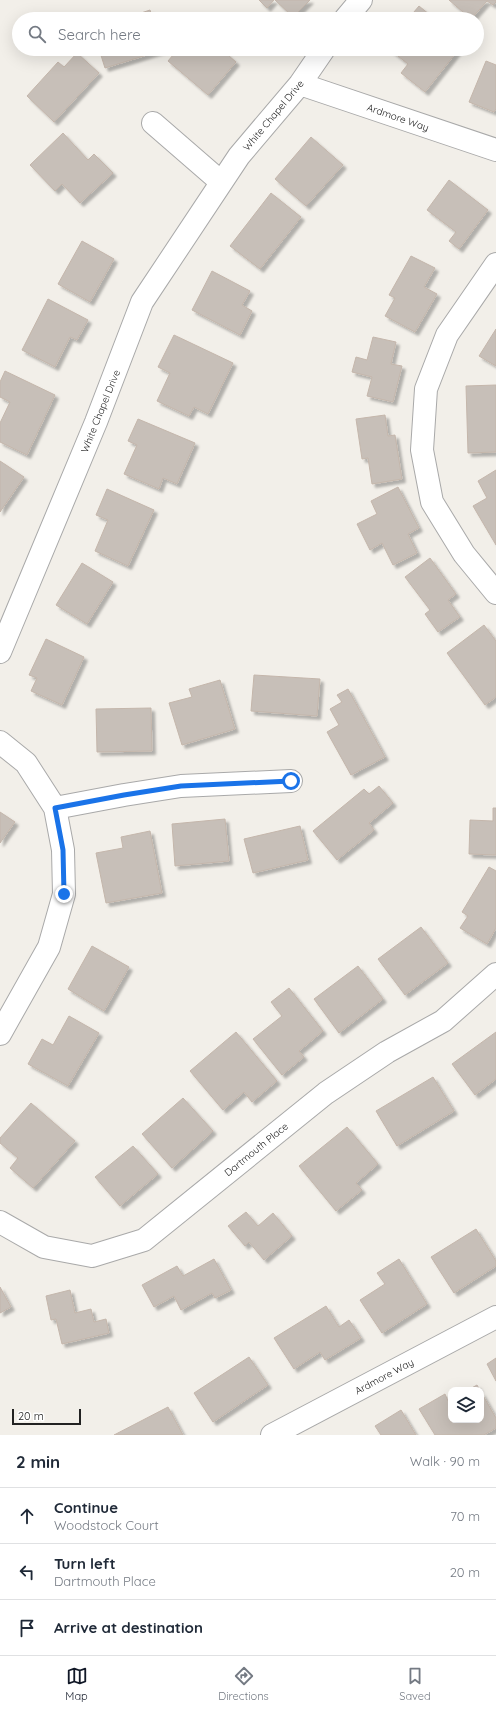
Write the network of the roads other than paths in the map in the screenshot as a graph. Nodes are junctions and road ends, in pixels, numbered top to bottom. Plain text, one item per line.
1 (361, 0) edge
2 (351, 12) edge
3 (319, 56) edge
4 (300, 84) junction
5 (153, 122) dead end
6 (496, 150) edge
7 (221, 182) junction
8 (496, 264) edge
9 (496, 593) edge
10 (0, 652) edge
11 (0, 742) edge
12 (291, 781) dead end
13 (55, 808) junction
14 (496, 974) edge
15 (0, 1034) edge
16 (0, 1222) edge
17 (496, 1316) edge
18 (272, 1435) edge

1 - 2 street
3 - 4 street, White Chapel Drive
4 - 6 street, Ardmore Way
4 - 7 street, White Chapel Drive
5 - 7 street
7 - 10 street, White Chapel Drive
8 - 9 street
11 - 13 street
12 - 13 street
13 - 15 street
14 - 16 street, Dartmouth Place
17 - 18 street, Ardmore Way

